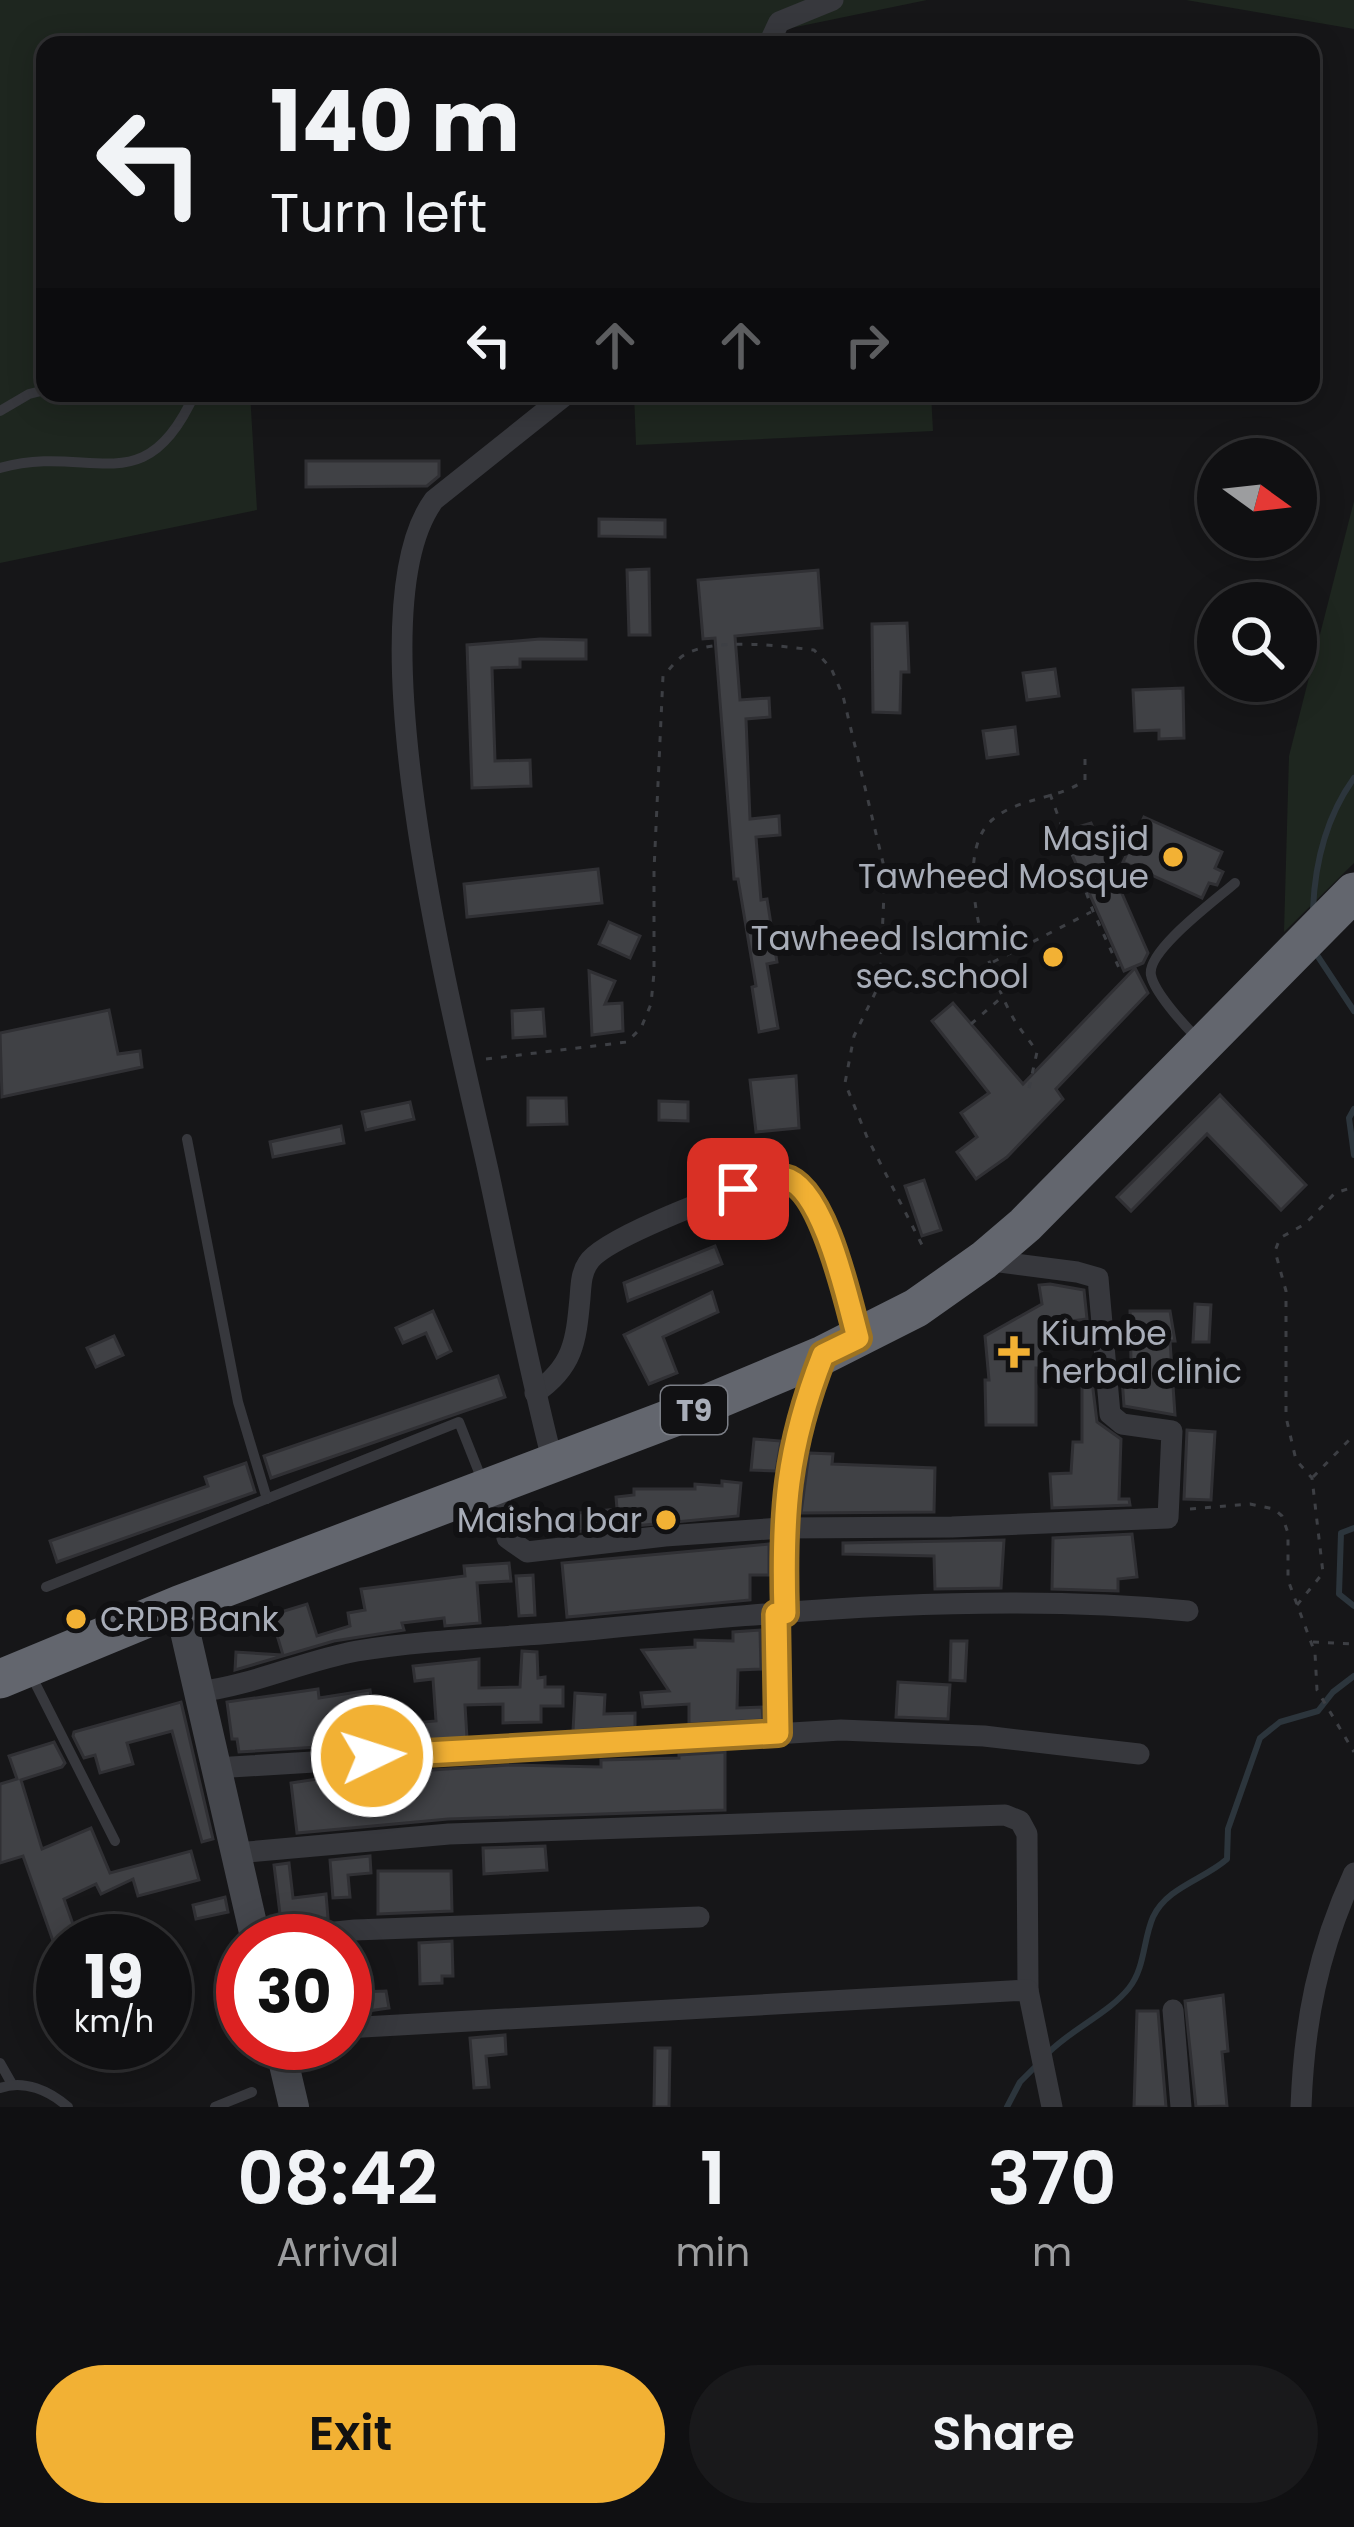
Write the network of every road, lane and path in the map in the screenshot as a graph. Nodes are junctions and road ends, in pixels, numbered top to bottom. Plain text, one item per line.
1 (833, 0) edge
2 (772, 36) edge
3 (36, 392) edge
4 (190, 402) edge
5 (557, 402) edge
6 (0, 411) edge
7 (0, 468) edge
8 (1085, 752) dead end
9 (1049, 793) junction
10 (1235, 883) dead end
11 (1354, 892) edge
12 (1093, 911) junction
13 (990, 964) junction
14 (1120, 970) dead end
15 (1002, 996) junction
16 (971, 1024) dead end
17 (1204, 1043) junction
18 (464, 1063) junction
19 (1029, 1088) dead end
20 (187, 1139) dead end
21 (1354, 1187) edge
22 (922, 1245) dead end
23 (984, 1260) junction
24 (840, 1347) junction
25 (535, 1393) junction
26 (1354, 1435) edge
27 (553, 1463) junction
28 (1312, 1478) junction
29 (492, 1488) junction
30 (267, 1499) junction
31 (1171, 1513) junction
32 (782, 1528) junction
33 (46, 1587) dead end
34 (179, 1605) junction
35 (1297, 1605) junction
36 (1188, 1610) dead end
37 (780, 1614) junction
38 (1311, 1643) junction
39 (1354, 1644) edge
40 (14, 1674) edge
41 (198, 1692) junction
42 (778, 1733) junction
43 (1354, 1752) edge
44 (1139, 1754) dead end
45 (215, 1768) junction
46 (115, 1841) dead end
47 (236, 1853) junction
48 (1354, 1873) edge
49 (250, 1914) edge
50 (699, 1917) dead end
51 (372, 1929) edge
52 (1028, 1990) junction
53 (1173, 2010) dead end
54 (372, 2026) edge
55 (0, 2063) edge
56 (285, 2070) edge
57 (6, 2086) edge
58 (253, 2092) dead end
59 (68, 2107) edge
60 (215, 2107) edge
61 (294, 2107) edge
62 (1052, 2107) edge
63 (1181, 2107) edge
64 (1301, 2107) edge

1 - 2 street
3 - 6 lane
4 - 7 lane
5 - 18 street
8 - 9 path
9 - 12 path
9 - 13 path
10 - 17 lane
11 - 17 highway, T9
12 - 13 path
12 - 14 path
13 - 15 path
15 - 16 path
15 - 19 path
17 - 23 highway, T9
18 - 22 path
18 - 25 street
20 - 30 lane
21 - 28 path
23 - 24 highway, T9
23 - 31 street
24 - 25 street
24 - 27 highway, T9
24 - 32 street
25 - 27 street
26 - 28 path
27 - 29 highway, T9
28 - 35 path
29 - 30 lane
29 - 32 street
29 - 34 highway, T9
30 - 33 lane
31 - 32 street
31 - 35 path
32 - 37 street
34 - 40 highway, T9
34 - 41 street
35 - 38 path
36 - 37 street
37 - 41 street
37 - 42 street
38 - 39 path
38 - 43 path
40 - 46 lane
41 - 45 street
42 - 44 street
42 - 45 street
45 - 47 street
47 - 49 street
47 - 52 street
48 - 64 street
50 - 51 street
52 - 54 street
52 - 62 street
53 - 63 street
55 - 57 lane
56 - 61 street
57 - 59 lane
58 - 60 lane

